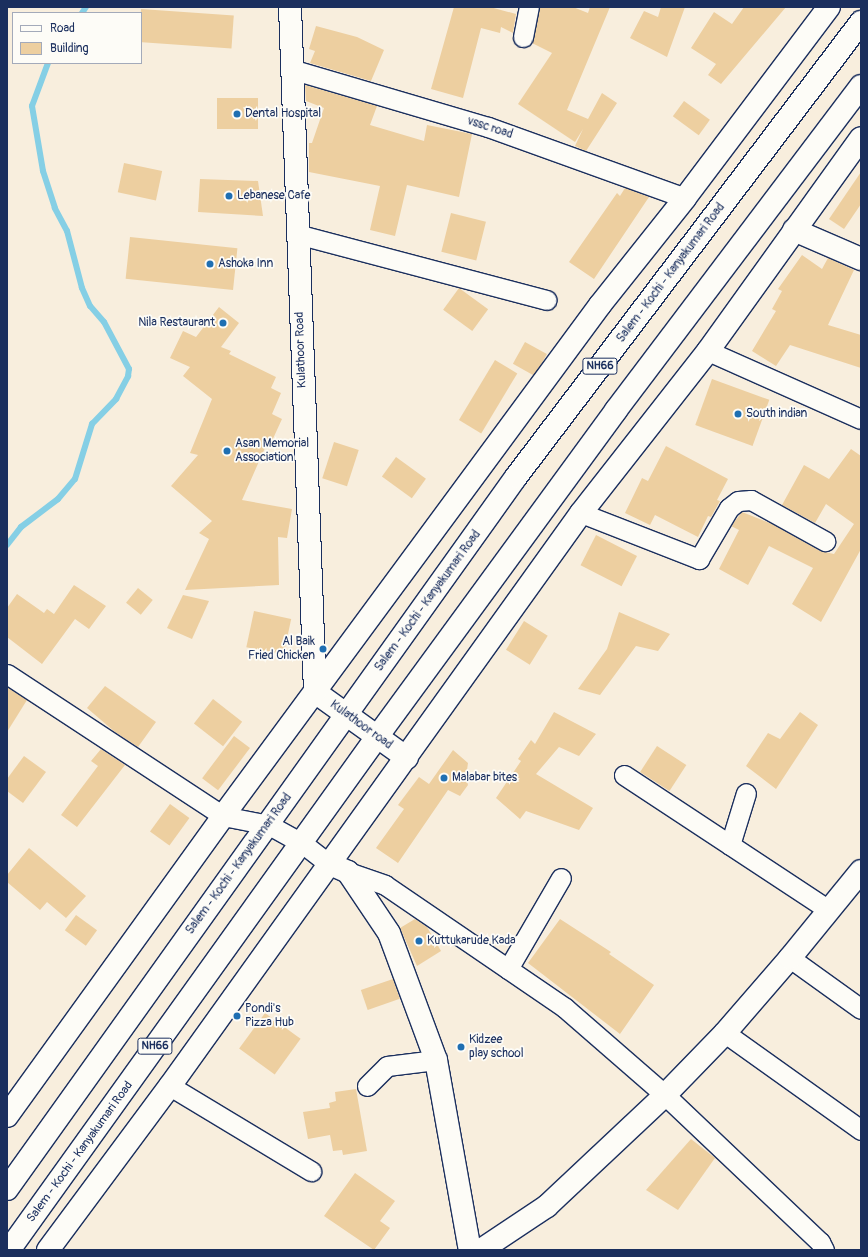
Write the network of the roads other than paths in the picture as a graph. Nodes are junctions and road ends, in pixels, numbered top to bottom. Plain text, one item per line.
1 (290, 7) edge
2 (529, 7) edge
3 (829, 7) edge
4 (861, 22) edge
5 (523, 37) dead end
6 (291, 69) junction
7 (861, 86) edge
8 (861, 138) edge
9 (685, 198) junction
10 (794, 230) junction
11 (297, 234) junction
12 (861, 259) edge
13 (546, 300) dead end
14 (708, 351) junction
15 (861, 419) edge
16 (581, 512) junction
17 (825, 541) dead end
18 (7, 674) edge
19 (315, 692) junction
20 (346, 715) junction
21 (376, 737) junction
22 (407, 758) junction
23 (624, 775) dead end
24 (746, 793) dead end
25 (222, 816) junction
26 (269, 825) junction
27 (302, 843) junction
28 (730, 845) junction
29 (328, 863) junction
30 (861, 871) edge
31 (348, 872) junction
32 (561, 878) dead end
33 (829, 910) junction
34 (790, 958) junction
35 (508, 969) junction
36 (861, 1009) edge
37 (725, 1033) junction
38 (436, 1060) junction
39 (170, 1086) junction
40 (367, 1086) dead end
41 (665, 1095) junction
42 (7, 1116) edge
43 (861, 1130) edge
44 (311, 1171) dead end
45 (7, 1188) edge
46 (9, 1250) edge
47 (48, 1250) edge
48 (470, 1250) edge
49 (481, 1250) edge
50 (824, 1250) edge

1 - 6 main road, Kulathoor Road
2 - 5 street
3 - 9 main road
4 - 20 main road, Salem - Kochi - Kanyakumari Road / NH66
6 - 9 street, vssc road
6 - 11 main road, Kulathoor Road
7 - 21 main road, Salem - Kochi - Kanyakumari Road / NH66
8 - 10 main road
9 - 19 main road
10 - 12 main road
10 - 14 main road
11 - 13 street
11 - 19 main road, Kulathoor Road
14 - 15 street
14 - 16 main road
16 - 17 street
16 - 22 main road
18 - 25 street
19 - 20 main road, Kulathoor road
19 - 25 main road
20 - 21 main road, Kulathoor road
20 - 26 main road, Salem - Kochi - Kanyakumari Road / NH66
21 - 22 main road, Kulathoor road
21 - 27 main road, Salem - Kochi - Kanyakumari Road / NH66
22 - 29 main road
23 - 28 street
24 - 28 street
25 - 26 street
25 - 42 main road
26 - 27 street
26 - 45 main road, Salem - Kochi - Kanyakumari Road / NH66
27 - 29 street
27 - 46 main road, Salem - Kochi - Kanyakumari Road / NH66
28 - 33 street
29 - 31 main road
29 - 39 main road
30 - 33 main road
31 - 35 street
31 - 38 main road
32 - 35 street
33 - 34 main road
34 - 36 street
34 - 37 main road
35 - 41 street
37 - 41 main road
37 - 43 street
38 - 40 street
38 - 48 main road
39 - 44 street
39 - 47 main road
41 - 49 main road
41 - 50 street

